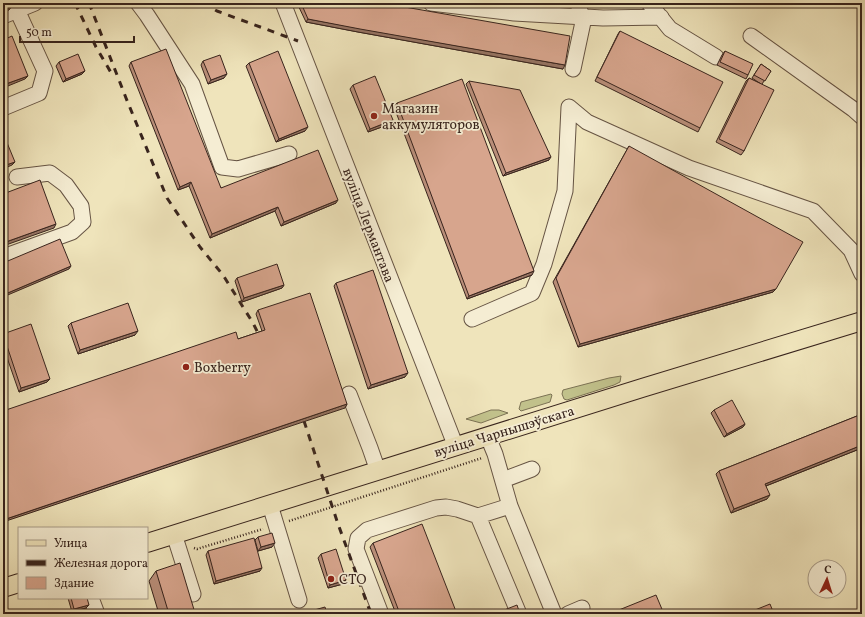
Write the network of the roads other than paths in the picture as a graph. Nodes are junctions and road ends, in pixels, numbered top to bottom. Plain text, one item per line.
1 (35, 3) edge
2 (138, 3) edge
3 (283, 3) edge
4 (431, 3) edge
5 (649, 3) edge
6 (17, 10) junction
7 (580, 10) edge
8 (3, 16) edge
9 (661, 17) junction
10 (751, 36) dead end
11 (716, 57) dead end
12 (573, 69) dead end
13 (3, 108) edge
14 (862, 117) edge
15 (289, 154) dead end
16 (17, 177) dead end
17 (3, 257) edge
18 (862, 274) edge
19 (472, 319) dead end
20 (862, 321) edge
21 (349, 394) dead end
22 (488, 437) junction
23 (456, 447) junction
24 (532, 469) dead end
25 (378, 471) junction
26 (503, 480) junction
27 (270, 505) junction
28 (510, 506) junction
29 (478, 516) junction
30 (177, 541) junction
31 (148, 543) edge
32 (18, 583) edge
33 (3, 588) edge
34 (193, 594) dead end
35 (91, 599) edge
36 (299, 600) dead end
37 (582, 608) dead end
38 (97, 614) edge
39 (381, 614) edge
40 (519, 614) edge
41 (554, 614) edge
42 (568, 614) edge

1 - 6 street
2 - 15 street
3 - 23 street, вуліца Лермантава
4 - 7 street
5 - 9 street
6 - 8 street
6 - 13 street
7 - 9 street
7 - 12 street
9 - 11 street
10 - 14 street
16 - 17 street
18 - 19 street
20 - 22 main road, вуліца Чарнышэўскага
21 - 25 street
22 - 23 main road, вуліца Чарнышэўскага
22 - 26 street
23 - 25 main road, вуліца Чарнышэўскага
24 - 26 street
25 - 27 main road, вуліца Чарнышэўскага
26 - 28 street
27 - 30 main road, вуліца Чарнышэўскага
27 - 36 street
28 - 29 street
28 - 41 street
29 - 39 street
29 - 40 street
30 - 31 main road, вуліца Чарнышэўскага
30 - 34 street
32 - 33 main road
35 - 38 street
37 - 42 street

